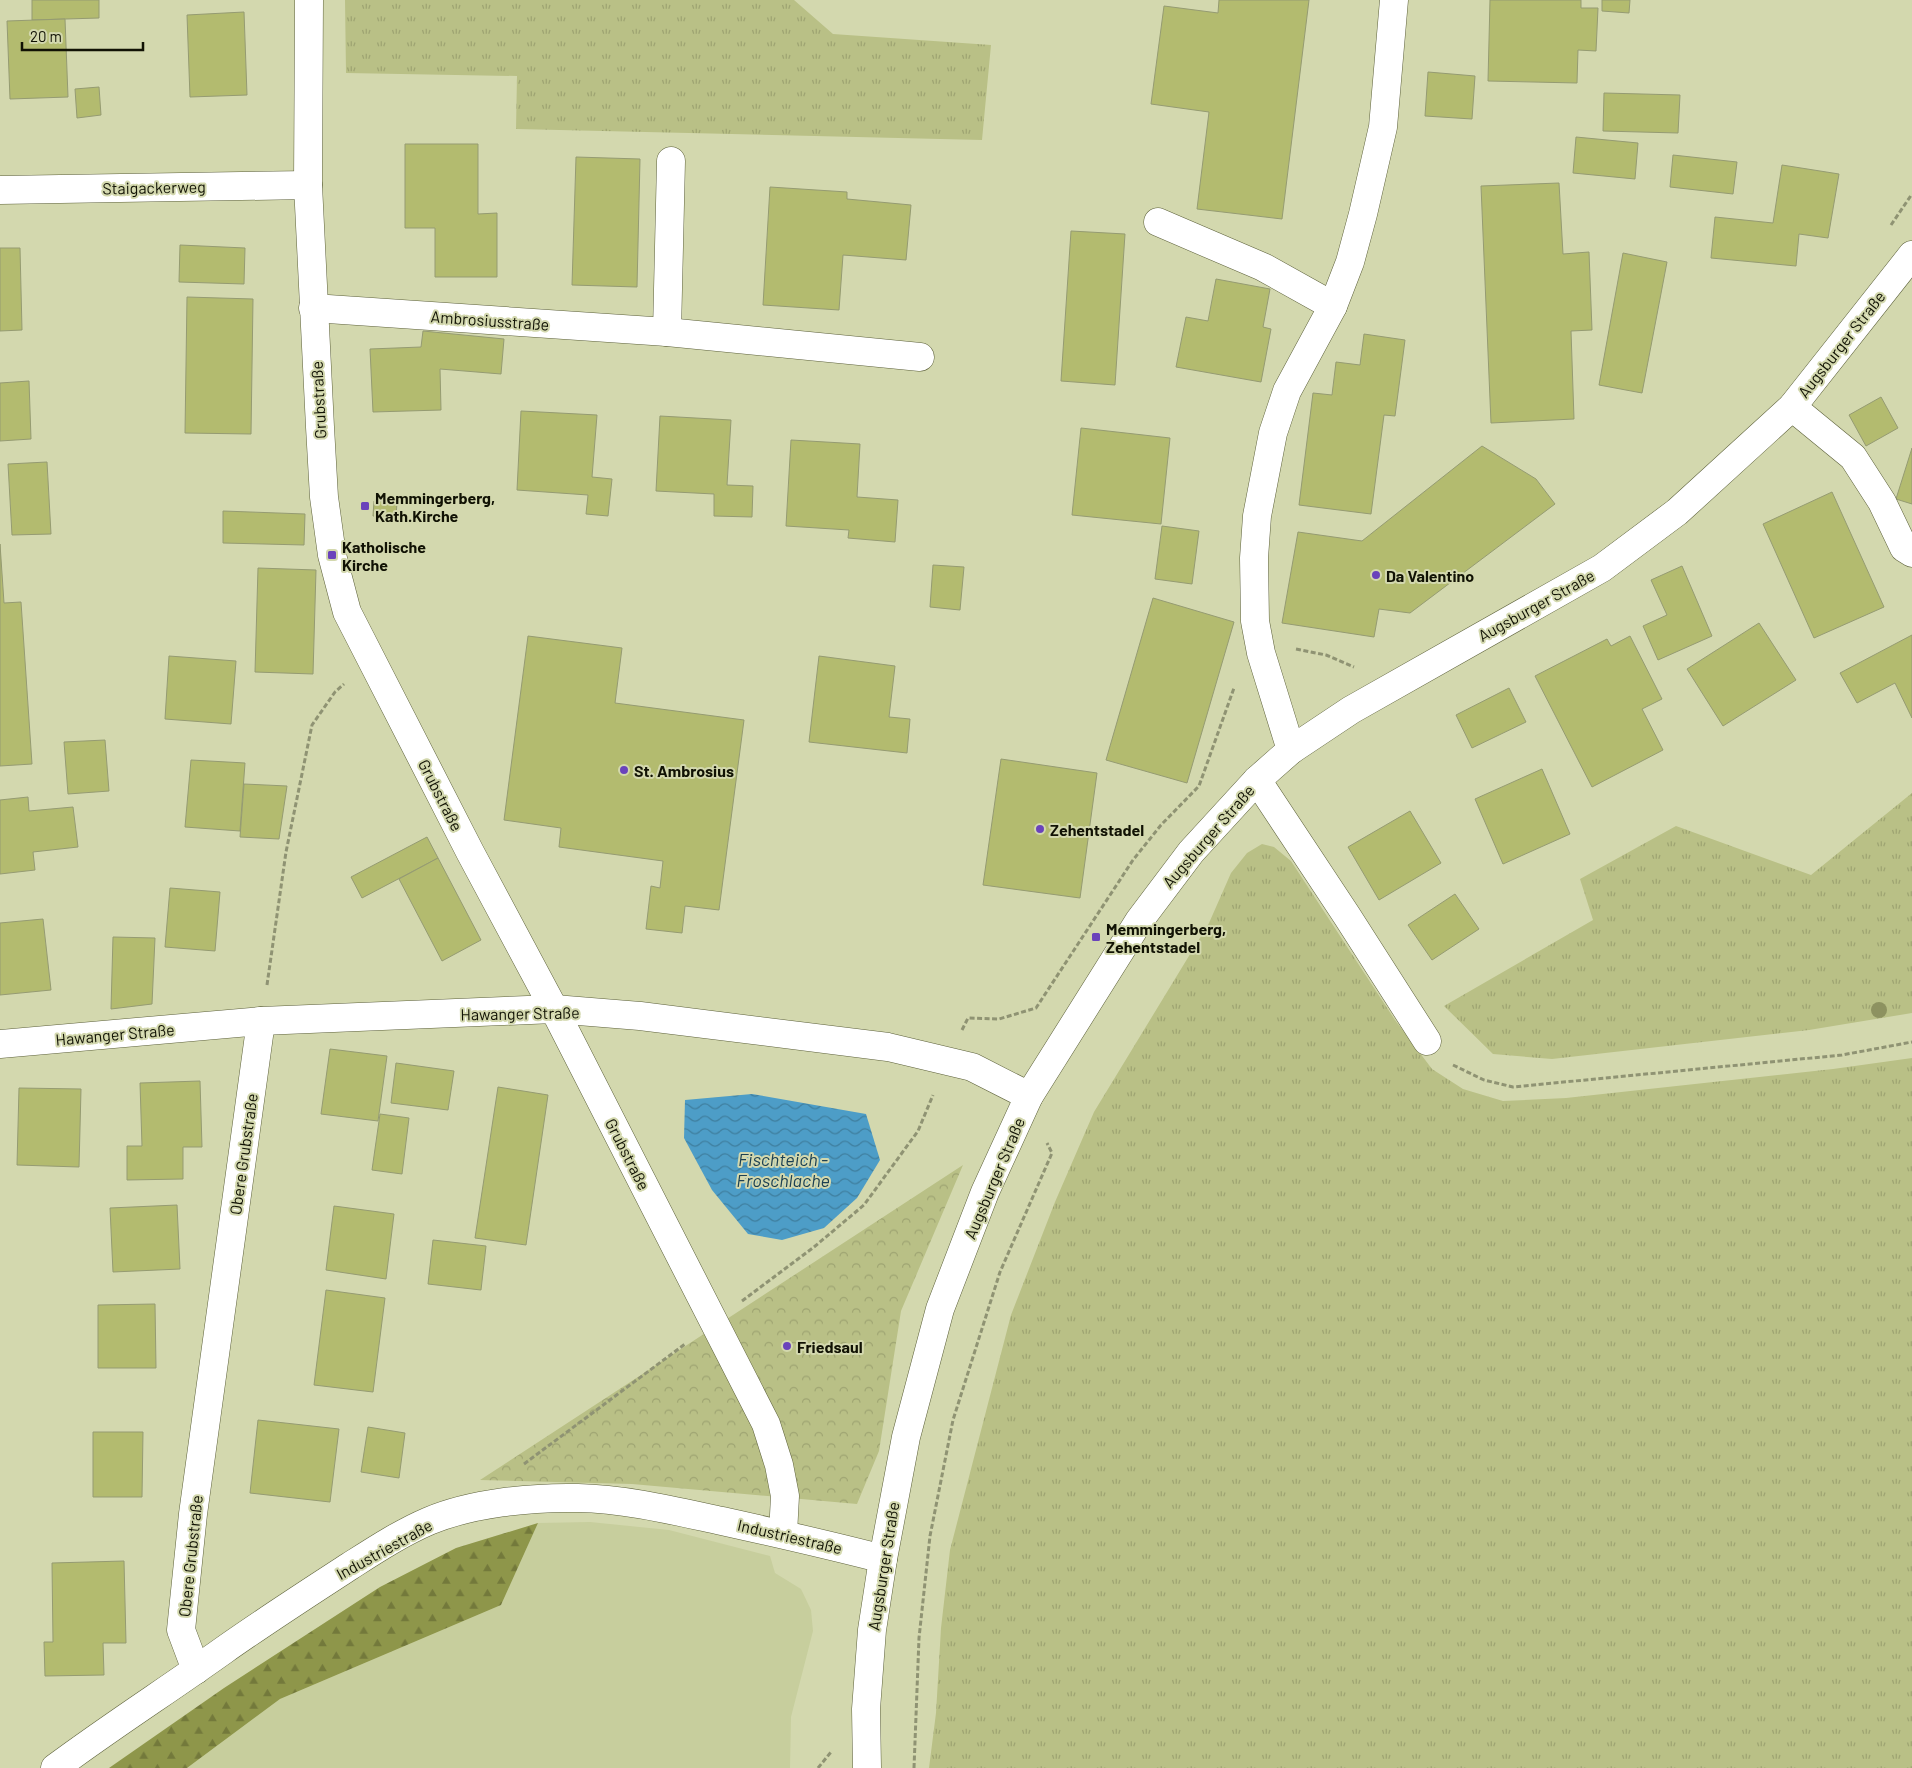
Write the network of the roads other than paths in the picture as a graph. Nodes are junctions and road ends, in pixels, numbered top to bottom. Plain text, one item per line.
1 (309, 0) edge
2 (1394, 0) edge
3 (671, 161) dead end
4 (308, 185) junction
5 (0, 190) edge
6 (1158, 222) dead end
7 (1912, 255) edge
8 (1333, 306) junction
9 (313, 308) junction
10 (667, 332) junction
11 (920, 357) dead end
12 (1792, 406) junction
13 (1912, 552) edge
14 (1292, 750) junction
15 (1257, 780) junction
16 (554, 1010) junction
17 (262, 1021) junction
18 (1427, 1041) road end
19 (0, 1044) edge
20 (1029, 1096) junction
21 (783, 1534) junction
22 (883, 1559) junction
23 (196, 1670) junction
24 (55, 1768) edge
25 (867, 1768) edge

1 - 4 street, Grubstraße
2 - 8 street
3 - 10 street
4 - 5 street, Staigackerweg
4 - 9 street, Grubstraße
6 - 8 street
7 - 12 street, Augsburger Straße
8 - 14 street
9 - 10 street, Ambrosiusstraße
9 - 16 street, Grubstraße
10 - 11 street, Ambrosiusstraße
12 - 13 street
12 - 14 street, Augsburger Straße
14 - 15 street, Augsburger Straße
15 - 18 street
15 - 20 street, Augsburger Straße
16 - 17 street, Hawanger Straße
16 - 20 street, Hawanger Straße
16 - 21 street, Grubstraße
17 - 19 street, Hawanger Straße
17 - 23 street, Obere Grubstraße
20 - 22 street, Augsburger Straße
21 - 22 street, Industriestraße
21 - 23 street, Industriestraße
22 - 25 street, Augsburger Straße
23 - 24 street, Industriestraße

